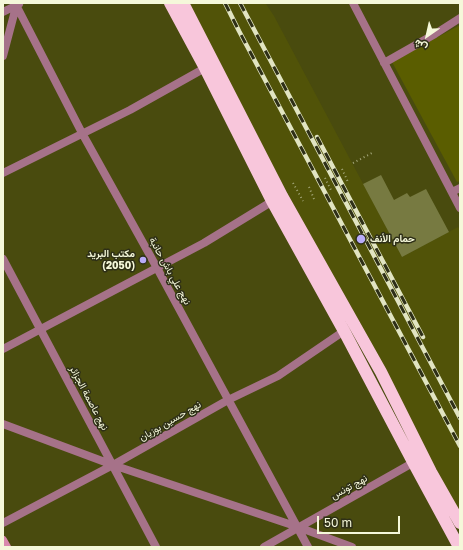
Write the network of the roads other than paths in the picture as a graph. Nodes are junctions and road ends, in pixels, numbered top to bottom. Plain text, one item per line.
1 (170, 3) edge
2 (183, 3) edge
3 (353, 3) edge
4 (17, 4) edge
5 (3, 12) edge
6 (460, 18) edge
7 (3, 56) edge
8 (384, 63) junction
9 (205, 68) junction
10 (82, 133) junction
11 (3, 173) edge
12 (460, 188) edge
13 (452, 192) junction
14 (277, 198) junction
15 (460, 208) edge
16 (3, 259) edge
17 (157, 268) junction
18 (41, 329) junction
19 (344, 331) junction
20 (3, 349) edge
21 (228, 400) junction
22 (3, 424) edge
23 (418, 460) junction
24 (113, 465) junction
25 (3, 523) edge
26 (460, 523) edge
27 (298, 527) junction
28 (3, 540) edge
29 (7, 547) edge
30 (156, 547) edge
31 (264, 547) edge
32 (308, 547) edge
33 (352, 547) edge
34 (459, 547) edge

1 - 9 highway
2 - 14 highway
3 - 8 street
4 - 5 street
4 - 7 street
4 - 10 street, نهج علي باش حانبة
6 - 8 street
8 - 13 street
9 - 10 street
9 - 14 highway
10 - 11 street
10 - 17 street, نهج علي باش حانبة
12 - 13 street
13 - 15 street
14 - 17 street
14 - 19 highway
14 - 23 highway
16 - 18 street, نهج عاصمة الجزائر
17 - 18 street
17 - 21 street, نهج علي باش حانبة
18 - 20 street
18 - 24 street, نهج عاصمة الجزائر
19 - 21 street, نهج حسين بوزيان
19 - 23 highway
21 - 24 street, نهج حسين بوزيان
21 - 27 street, نهج علي باش حانبة
22 - 24 street
23 - 26 highway
23 - 27 street, نهج تونس
23 - 34 highway
24 - 25 street, نهج حسين بوزيان
24 - 27 street
24 - 30 street, نهج عاصمة الجزائر
27 - 31 street, نهج تونس
27 - 32 street, نهج علي باش حانبة
27 - 33 street
28 - 29 street

